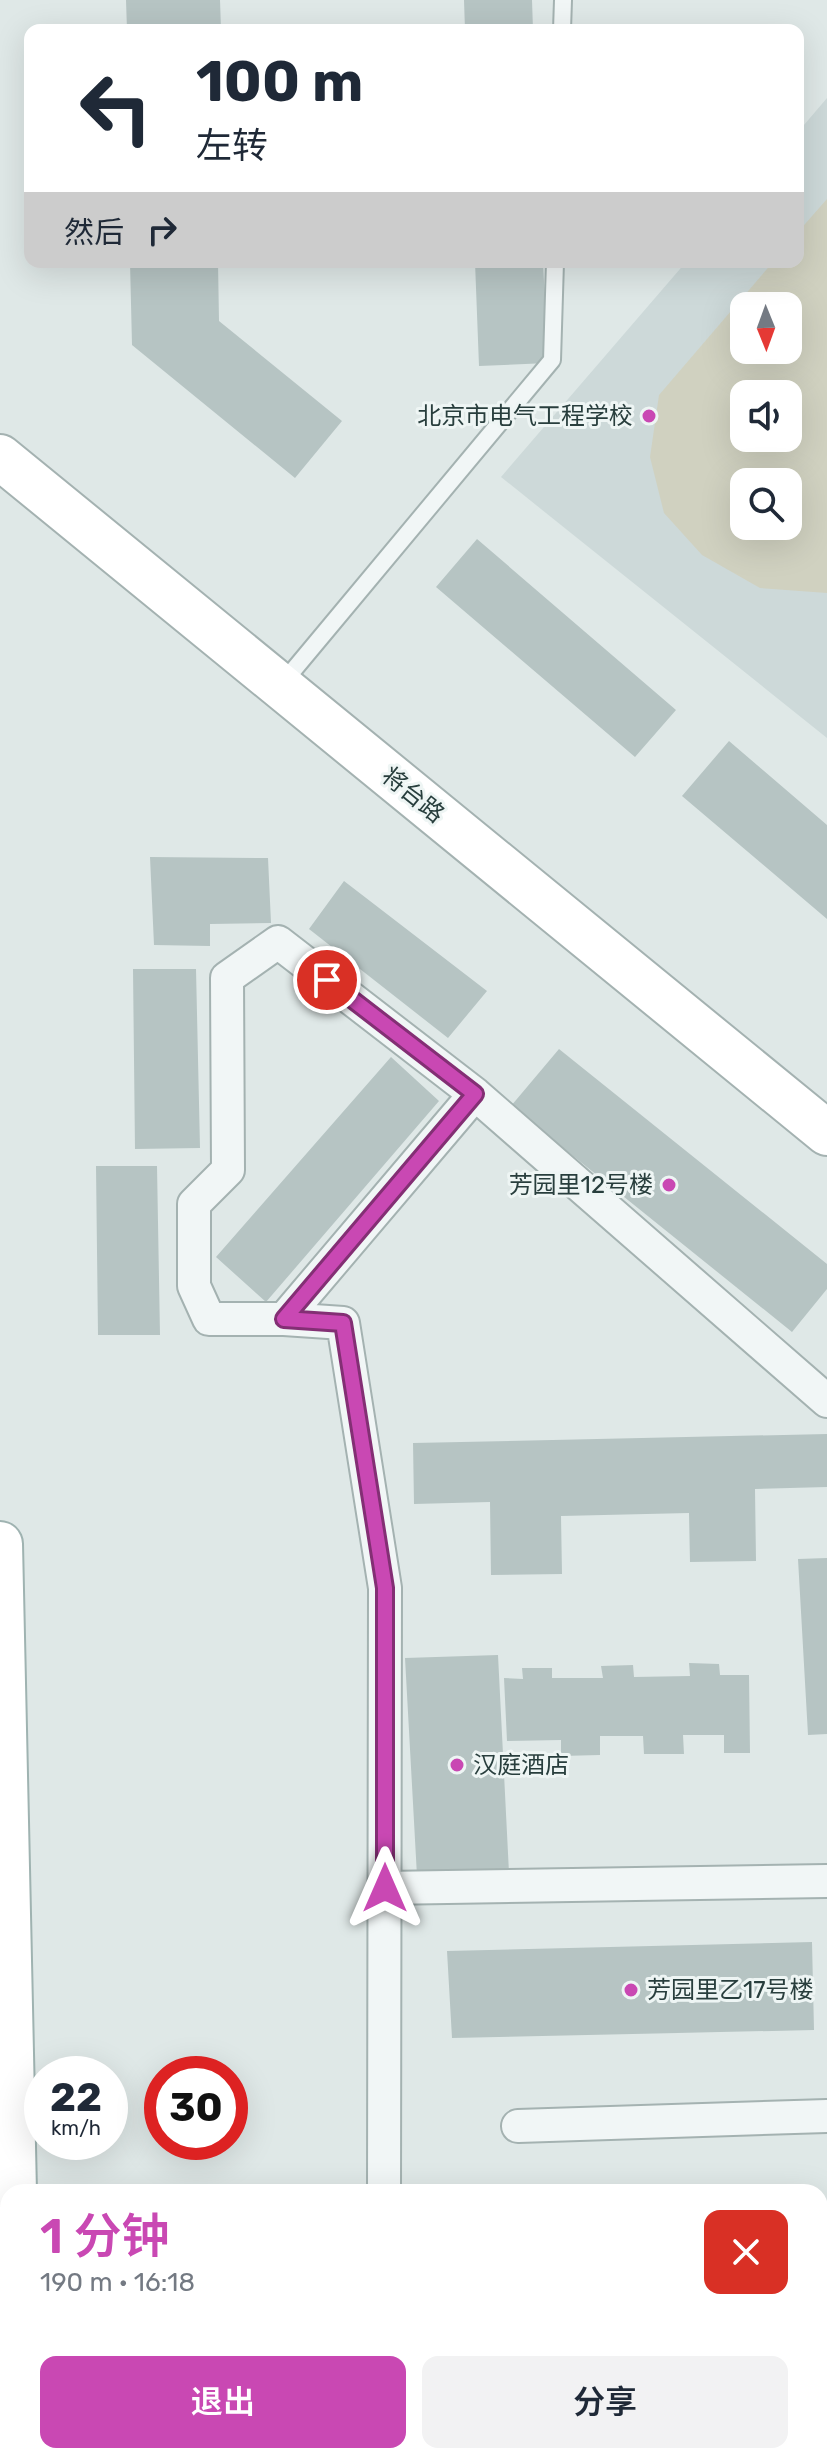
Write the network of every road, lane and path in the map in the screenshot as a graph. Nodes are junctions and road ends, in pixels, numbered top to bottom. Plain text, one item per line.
1 (563, 0) edge
2 (562, 24) edge
3 (555, 268) edge
4 (0, 457) edge
5 (280, 686) junction
6 (475, 1094) junction
7 (827, 1133) edge
8 (284, 1319) junction
9 (827, 1401) edge
10 (0, 1544) edge
11 (827, 1881) edge
12 (385, 1888) junction
13 (827, 2116) edge
14 (518, 2126) dead end
15 (14, 2184) edge
16 (384, 2184) edge

1 - 2 lane
3 - 5 lane
4 - 5 main road, 将台路
5 - 7 main road, 将台路
6 - 8 street
6 - 8 street
6 - 9 street
8 - 12 street
10 - 15 main road
11 - 12 street
12 - 16 street
13 - 14 street

